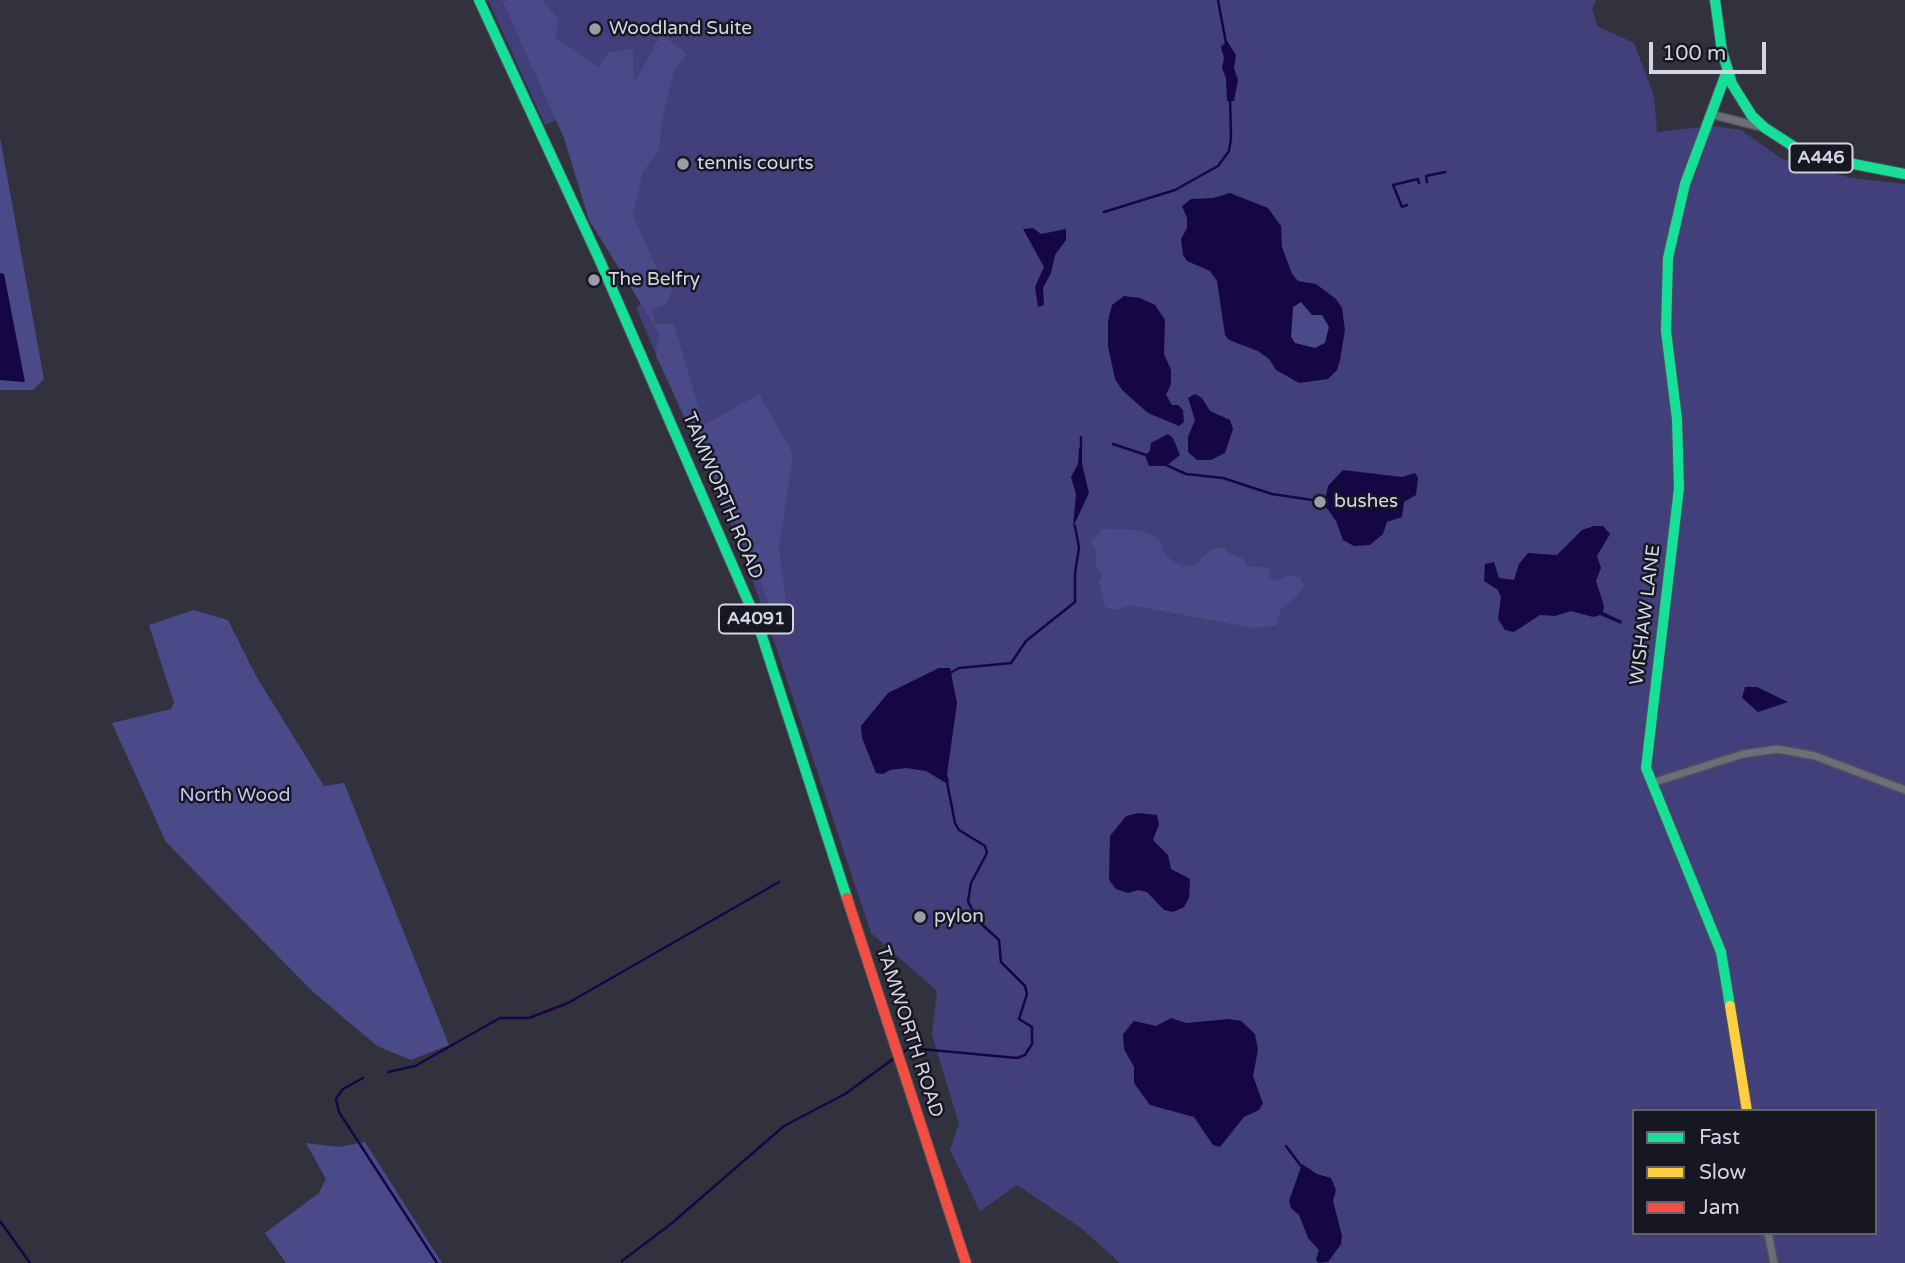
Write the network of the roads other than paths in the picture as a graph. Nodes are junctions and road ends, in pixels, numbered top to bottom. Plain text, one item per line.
1 (479, 0) edge
2 (1716, 0) edge
3 (1727, 71) junction
4 (1710, 114) junction
5 (1765, 128) junction
6 (1905, 174) edge
7 (1652, 783) junction
8 (1905, 790) edge
9 (1747, 1109) edge
10 (1768, 1235) edge
11 (966, 1263) edge
12 (1774, 1263) edge

1 - 11 main road, TAMWORTH ROAD / A4091
2 - 3 main road, A446
3 - 4 main road, WISHAW LANE
3 - 5 main road, A446
4 - 5 street
4 - 7 main road, WISHAW LANE
5 - 6 main road, A446
7 - 8 street
7 - 9 main road, WISHAW LANE
10 - 12 street

